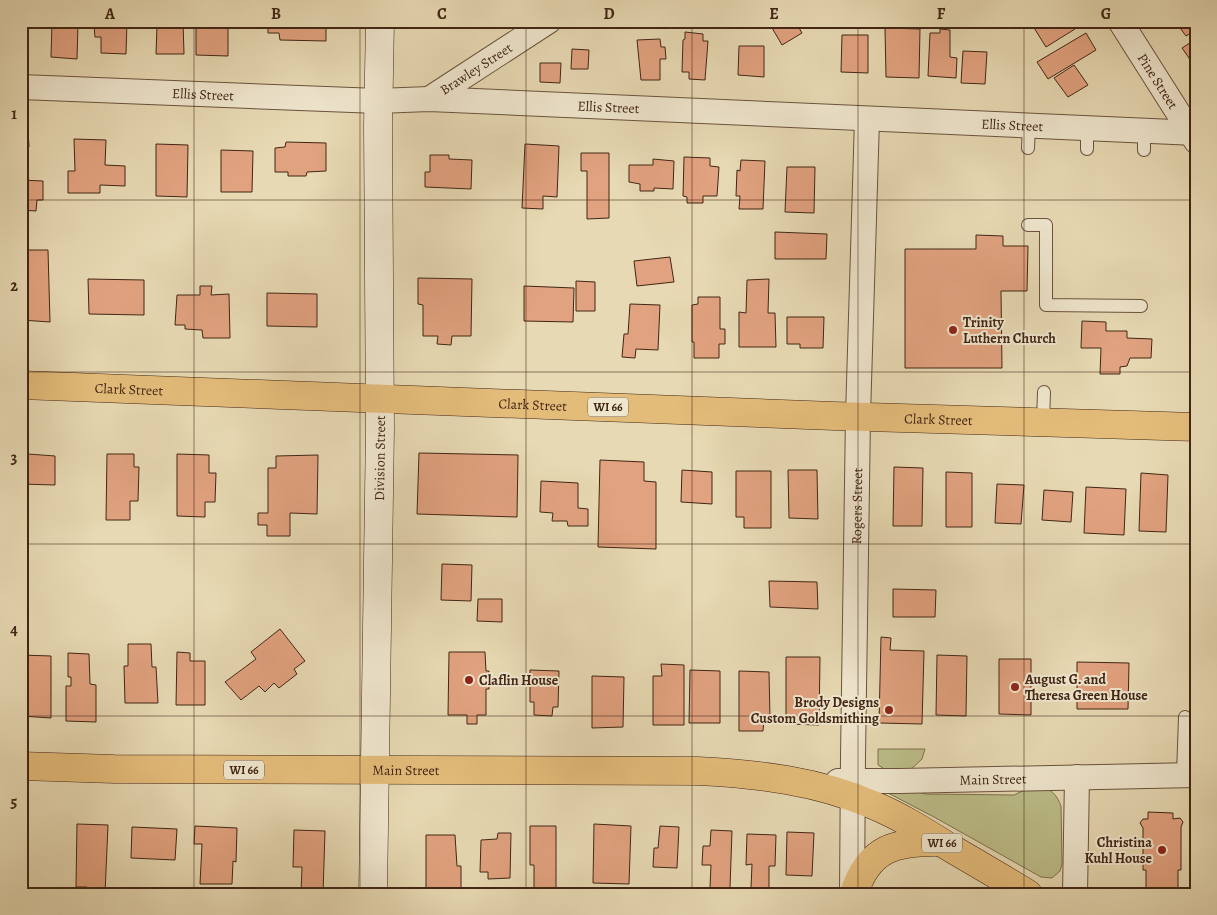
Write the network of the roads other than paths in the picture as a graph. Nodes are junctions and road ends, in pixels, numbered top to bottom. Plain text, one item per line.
1 (380, 21) edge
2 (549, 21) edge
3 (1120, 21) edge
4 (21, 87) edge
5 (428, 99) junction
6 (378, 101) junction
7 (867, 118) junction
8 (1194, 135) edge
9 (1028, 225) dead end
10 (1141, 306) dead end
11 (21, 384) edge
12 (1044, 392) dead end
13 (379, 397) junction
14 (858, 416) junction
15 (1043, 422) junction
16 (1196, 427) edge
17 (1185, 717) dead end
18 (21, 766) edge
19 (374, 771) junction
20 (1189, 775) edge
21 (1077, 777) junction
22 (853, 789) junction
23 (940, 842) junction
24 (373, 894) edge
25 (853, 894) edge
26 (1028, 894) edge
27 (1075, 894) edge

1 - 6 main road, Division Street
2 - 5 street, Brawley Street
3 - 8 street, Pine Street
4 - 6 street, Ellis Street
5 - 6 street, Ellis Street
5 - 7 street, Ellis Street
6 - 13 main road, Division Street
7 - 8 street, Ellis Street
7 - 14 street, Rogers Street
9 - 10 lane
11 - 13 main road, Clark Street / WI 66
12 - 15 lane
13 - 14 main road, Clark Street / WI 66
13 - 19 main road, Division Street
14 - 15 main road, Clark Street / WI 66
14 - 22 street, Rogers Street
15 - 16 main road, Clark Street / WI 66
17 - 20 lane
18 - 19 main road, Main Street / WI 66
19 - 22 main road, Main Street / WI 66
19 - 24 main road, Division Street
20 - 21 street, Main Street
21 - 22 street, Main Street
21 - 27 street
22 - 23 main road, WI 66
22 - 25 street, Rogers Street
23 - 25 main road
23 - 26 main road, WI 66

